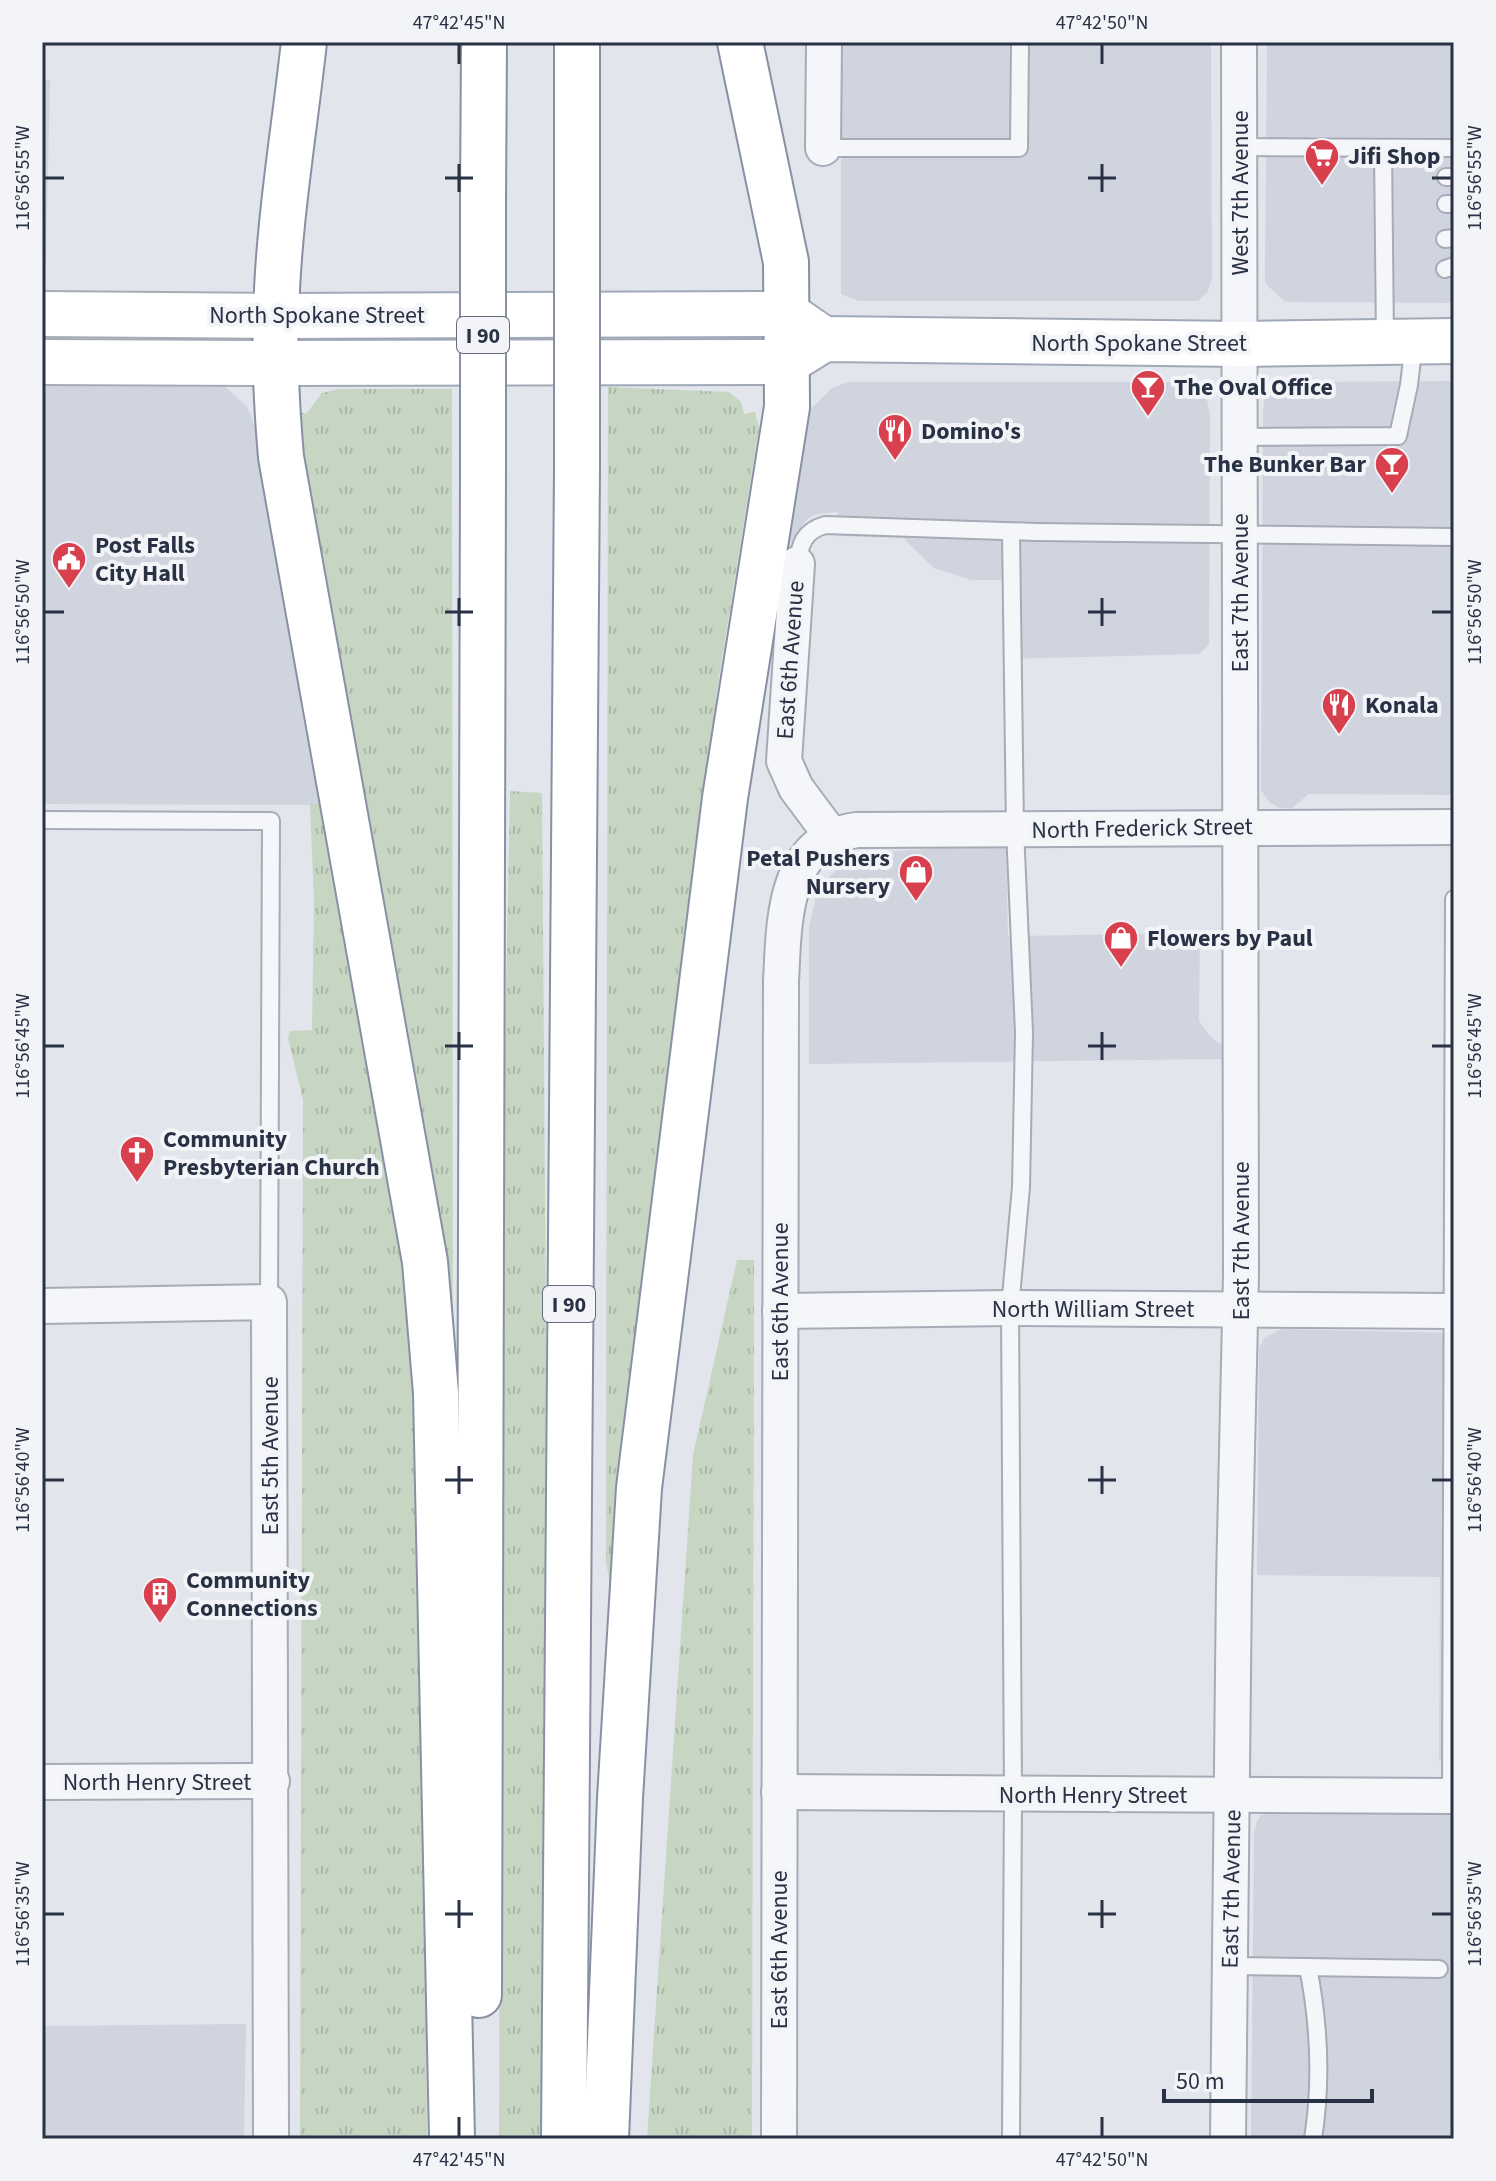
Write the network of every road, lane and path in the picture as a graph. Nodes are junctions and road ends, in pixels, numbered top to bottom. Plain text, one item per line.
1 (304, 42) edge
2 (484, 42) edge
3 (577, 42) edge
4 (740, 42) edge
5 (824, 42) edge
6 (1020, 42) edge
7 (1239, 42) edge
8 (1240, 147) junction
9 (823, 148) joint
10 (1383, 148) junction
11 (1454, 148) edge
12 (42, 314) edge
13 (787, 314) junction
14 (276, 316) junction
15 (824, 339) junction
16 (1418, 342) edge
17 (1240, 344) junction
18 (42, 362) edge
19 (787, 362) junction
20 (275, 363) junction
21 (1240, 437) junction
22 (1011, 532) junction
23 (1240, 536) junction
24 (1454, 537) edge
25 (797, 564) joint
26 (42, 820) edge
27 (1242, 827) junction
28 (1454, 827) edge
29 (1015, 830) junction
30 (831, 835) junction
31 (1454, 899) edge
32 (1454, 1018) edge
33 (1453, 1160) edge
34 (1453, 1261) edge
35 (269, 1302) junction
36 (42, 1306) edge
37 (1010, 1308) junction
38 (1240, 1310) junction
39 (780, 1311) junction
40 (1452, 1311) edge
41 (272, 1781) junction
42 (42, 1782) edge
43 (779, 1792) junction
44 (1013, 1794) junction
45 (1232, 1796) junction
46 (1452, 1796) edge
47 (1230, 1966) junction
48 (1308, 1967) junction
49 (1439, 1969) dead end
50 (271, 2139) edge
51 (452, 2139) edge
52 (478, 2139) edge
53 (564, 2139) edge
54 (606, 2139) edge
55 (779, 2139) edge
56 (1011, 2139) edge
57 (1228, 2139) edge
58 (1313, 2139) edge

1 - 14 main road
2 - 52 main road, I 90, bridge
3 - 53 main road, I 90, bridge
4 - 13 main road
5 - 9 street
6 - 9 lane
7 - 8 street, West 7th Avenue
8 - 10 lane
8 - 17 street, West 7th Avenue
10 - 11 lane
10 - 16 lane
12 - 14 main road, North Spokane Street
13 - 14 main road, North Spokane Street
13 - 15 main road
13 - 19 main road
14 - 20 main road
15 - 17 main road, North Spokane Street
15 - 19 main road
16 - 17 main road, North Spokane Street
16 - 21 lane
17 - 21 street, East 7th Avenue
18 - 20 main road, North Spokane Street
19 - 20 main road, North Spokane Street
19 - 54 main road
20 - 51 main road
21 - 23 street, East 7th Avenue
22 - 23 lane
22 - 25 lane, East 6th Avenue
22 - 29 lane
23 - 24 lane
23 - 27 street, East 7th Avenue
25 - 30 street, East 6th Avenue
26 - 35 lane, East 5th Avenue
27 - 28 street, North Frederick Street
27 - 29 street, North Frederick Street
27 - 38 street, East 7th Avenue
29 - 30 street, North Frederick Street
29 - 37 lane
30 - 39 street, East 6th Avenue
31 - 32 lane
32 - 33 lane
33 - 34 lane
34 - 40 lane
35 - 36 street
35 - 41 street, East 5th Avenue
37 - 38 street, North William Street
37 - 39 street, North William Street
37 - 44 lane
38 - 40 street, North William Street
38 - 45 street, East 7th Avenue
39 - 43 street, East 6th Avenue
40 - 46 lane
41 - 42 street, North Henry Street
41 - 50 street, East 5th Avenue
43 - 44 street, North Henry Street
43 - 55 street, East 6th Avenue
44 - 45 street, North Henry Street
44 - 56 lane
45 - 46 street, North Henry Street
45 - 47 street, East 7th Avenue
47 - 48 lane
47 - 57 street, East 7th Avenue
48 - 49 lane
48 - 58 lane

